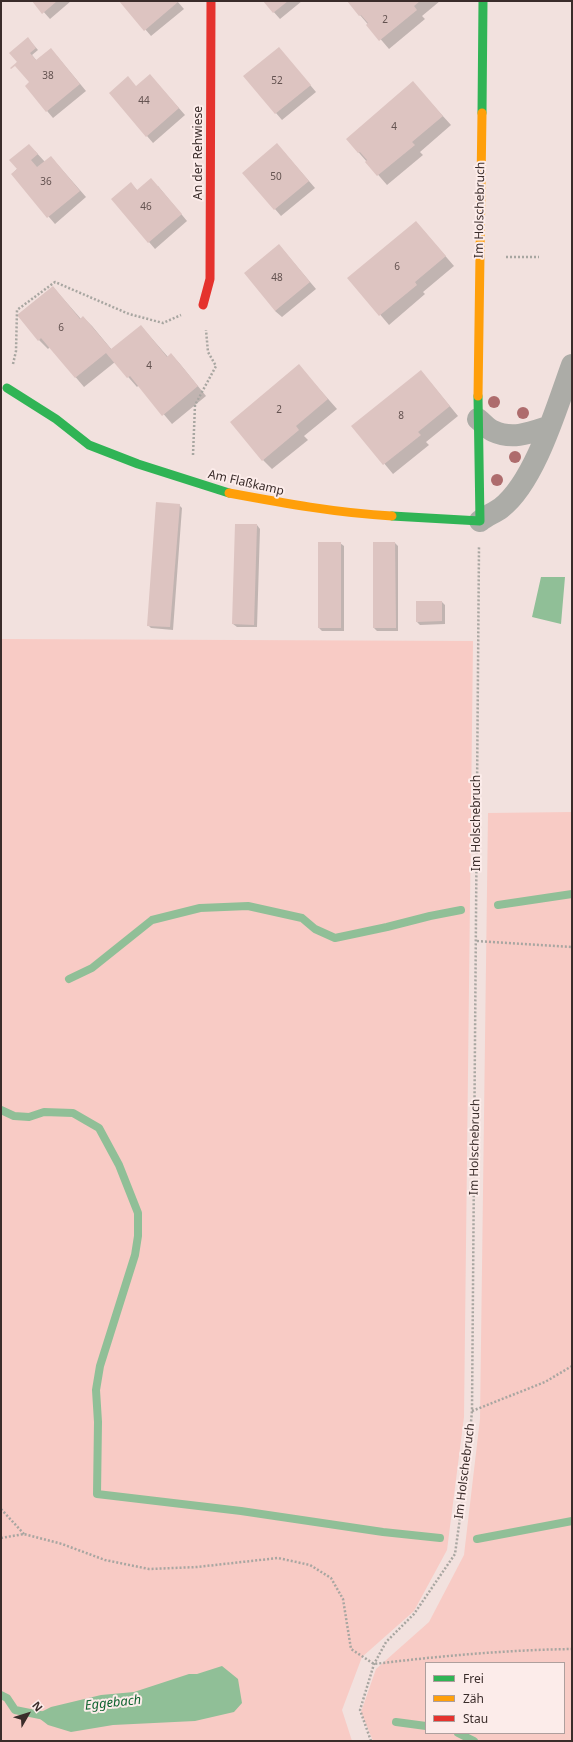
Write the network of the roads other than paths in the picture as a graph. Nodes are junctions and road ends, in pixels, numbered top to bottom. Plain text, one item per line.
1 (211, 1) edge
2 (483, 1) edge
3 (203, 305) road end
4 (572, 365) edge
5 (7, 388) road end
6 (478, 419) junction
7 (548, 427) junction
8 (480, 520) junction

1 - 3 street, An der Rehwiese
2 - 6 street, Im Holschebruch
4 - 7 street
5 - 8 street, Am Flaßkamp
6 - 7 street
6 - 8 street, Im Holschebruch
7 - 8 street

